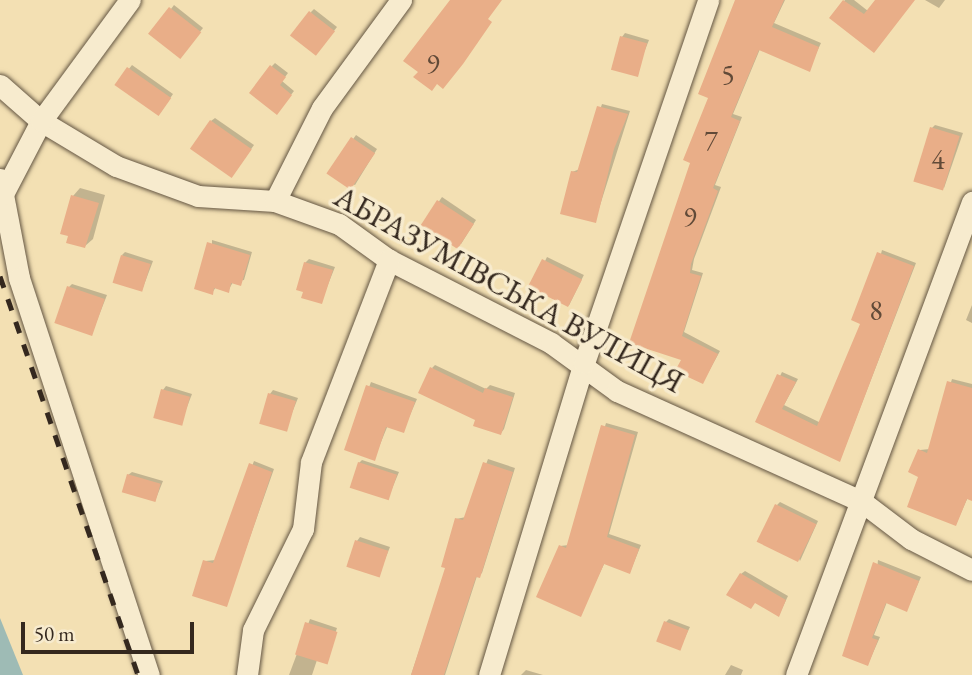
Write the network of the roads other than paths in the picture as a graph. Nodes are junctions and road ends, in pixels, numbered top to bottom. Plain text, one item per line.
1 (130, 0) edge
2 (401, 0) edge
3 (708, 0) edge
4 (0, 85) edge
5 (41, 121) junction
6 (1, 187) edge
7 (275, 201) junction
8 (972, 202) edge
9 (389, 260) junction
10 (584, 363) junction
11 (861, 501) junction
12 (972, 569) edge
13 (149, 675) edge
14 (247, 675) edge
15 (489, 675) edge
16 (796, 675) edge

1 - 5 street
2 - 7 street
3 - 10 street
4 - 5 street, АБРАЗУМІВСЬКА ВУЛИЦЯ
5 - 6 street
5 - 7 street, АБРАЗУМІВСЬКА ВУЛИЦЯ
6 - 13 street
7 - 9 street, АБРАЗУМІВСЬКА ВУЛИЦЯ
8 - 11 street
9 - 10 street, АБРАЗУМІВСЬКА ВУЛИЦЯ
9 - 14 street
10 - 11 street, АБРАЗУМІВСЬКА ВУЛИЦЯ
10 - 15 street
11 - 12 street, АБРАЗУМІВСЬКА ВУЛИЦЯ
11 - 16 street

